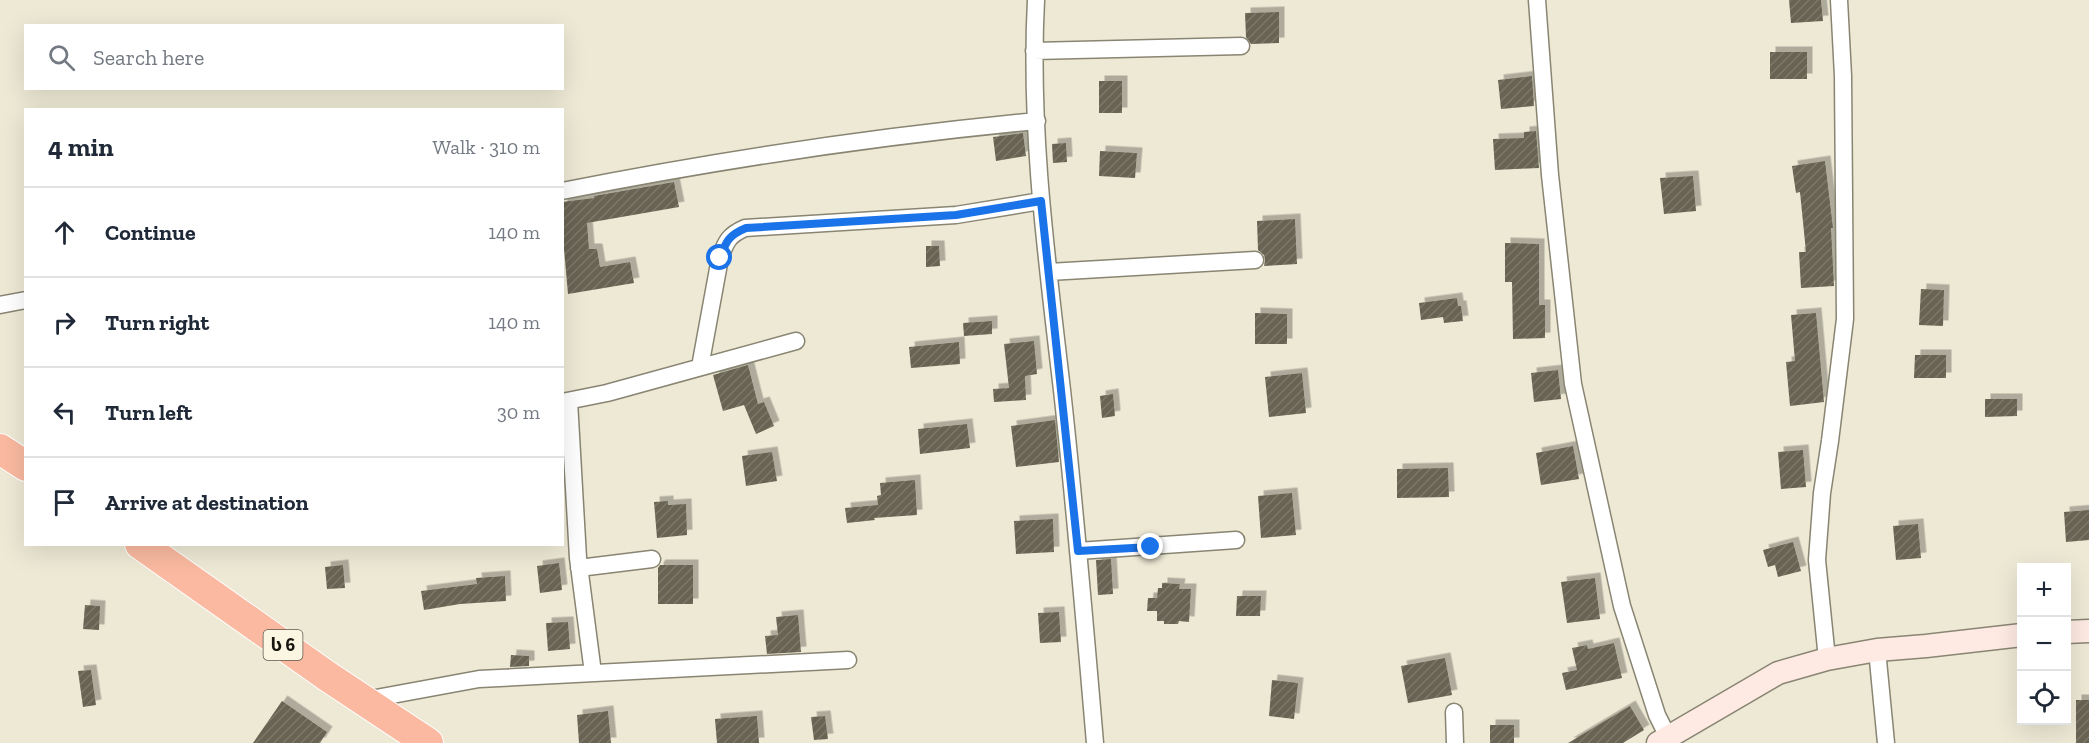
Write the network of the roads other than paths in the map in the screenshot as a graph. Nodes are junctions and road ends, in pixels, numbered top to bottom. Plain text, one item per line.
1 (1036, 0) edge
2 (1537, 0) edge
3 (1839, 0) edge
4 (1241, 46) dead end
5 (1034, 51) junction
6 (1037, 121) junction
7 (564, 191) edge
8 (1041, 201) junction
9 (1255, 260) dead end
10 (1049, 272) junction
11 (24, 300) edge
12 (0, 305) edge
13 (796, 341) dead end
14 (700, 367) junction
15 (566, 401) edge
16 (0, 449) edge
17 (24, 465) edge
18 (1236, 540) dead end
19 (143, 546) edge
20 (1078, 551) junction
21 (652, 559) dead end
22 (579, 568) junction
23 (2089, 631) edge
24 (2071, 632) edge
25 (2017, 636) edge
26 (1877, 650) junction
27 (1827, 659) junction
28 (848, 660) dead end
29 (593, 673) junction
30 (364, 700) junction
31 (1454, 712) dead end
32 (1663, 740) edge
33 (428, 743) edge
34 (1095, 743) edge
35 (1455, 743) edge
36 (1886, 743) edge

1 - 5 street
2 - 32 street
3 - 27 street
4 - 5 street
5 - 6 street
6 - 7 street
6 - 8 street
8 - 10 street
8 - 14 street
9 - 10 street
10 - 20 street
11 - 12 street
13 - 14 street
14 - 15 street
15 - 22 street
16 - 17 highway
18 - 20 street
19 - 30 highway, ს 6
20 - 34 street
21 - 22 street
22 - 29 street
23 - 24 street
25 - 26 street
26 - 27 street
26 - 36 street
27 - 32 street
28 - 29 street
29 - 30 street
30 - 33 highway, ს 6
31 - 35 street

